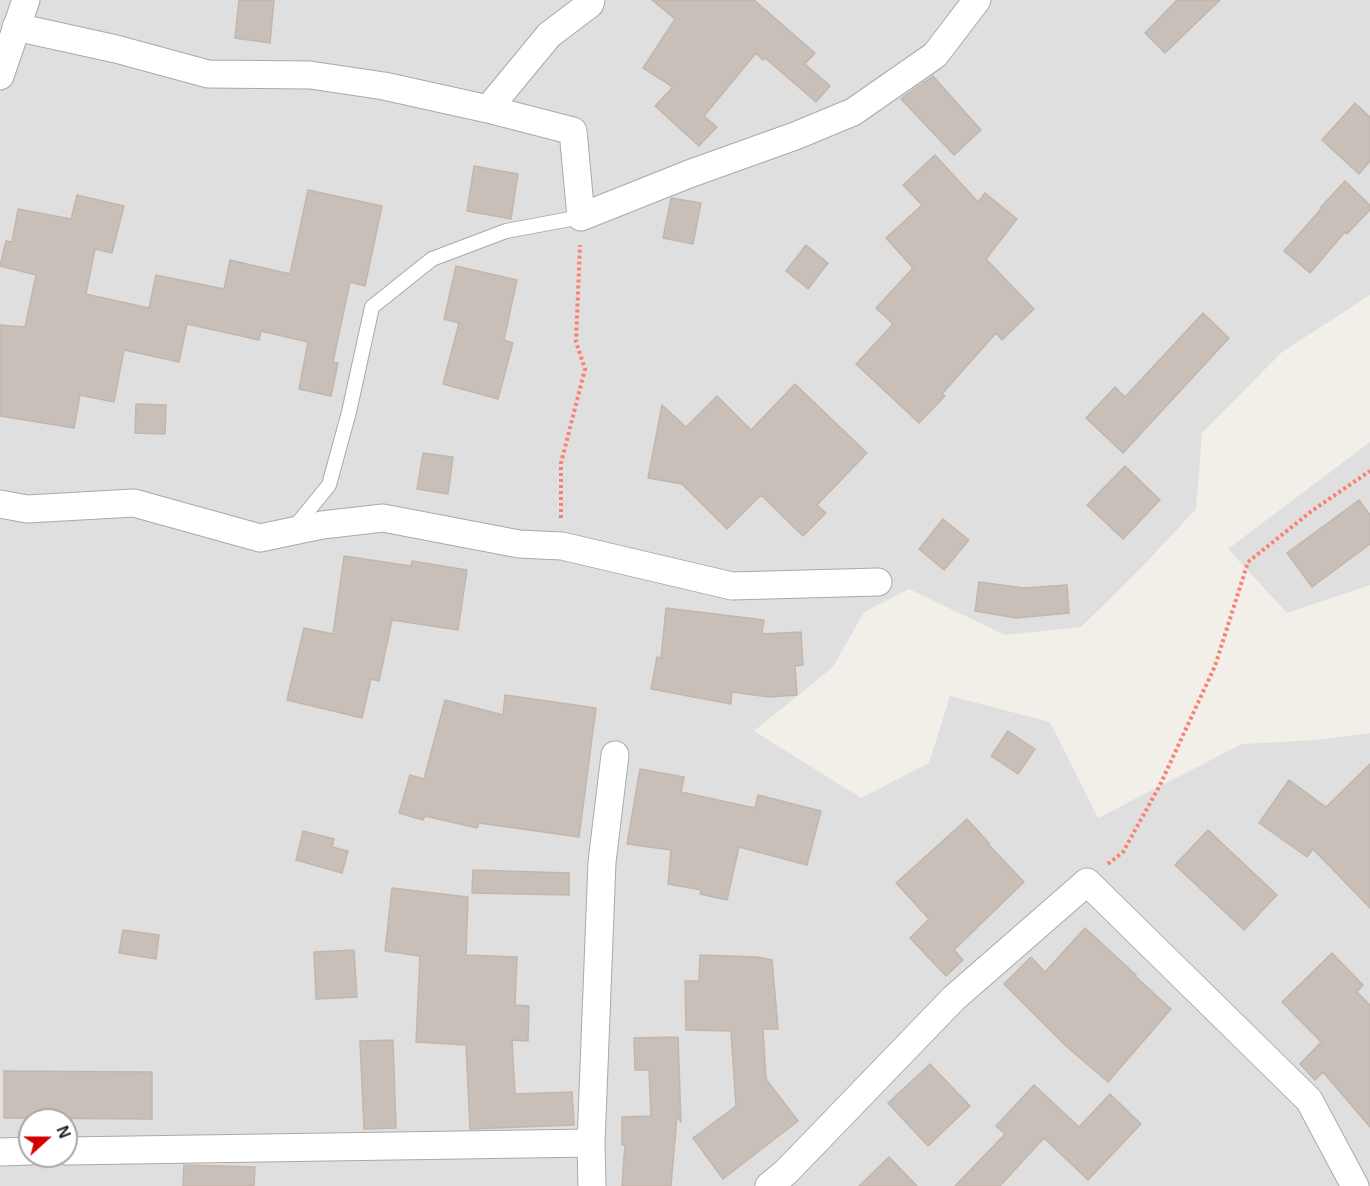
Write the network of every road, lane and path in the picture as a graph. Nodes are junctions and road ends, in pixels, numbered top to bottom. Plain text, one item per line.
1 (26, 0) edge
2 (591, 0) edge
3 (977, 0) edge
4 (16, 27) junction
5 (0, 76) edge
6 (488, 109) junction
7 (580, 217) junction
8 (1370, 471) edge
9 (0, 504) edge
10 (291, 532) junction
11 (562, 546) junction
12 (878, 582) dead end
13 (615, 755) dead end
14 (1087, 882) junction
15 (591, 1143) junction
16 (18, 1151) edge
17 (78, 1151) edge
18 (0, 1152) edge
19 (592, 1186) edge
20 (769, 1186) edge
21 (1355, 1186) edge

1 - 4 street
2 - 6 street
3 - 7 street
4 - 5 street
4 - 6 street
6 - 7 street
7 - 10 lane
7 - 11 path
8 - 14 path
9 - 10 street
10 - 11 street
11 - 12 street
13 - 15 street
14 - 20 street
14 - 21 street
15 - 17 street
15 - 19 street
16 - 18 street

